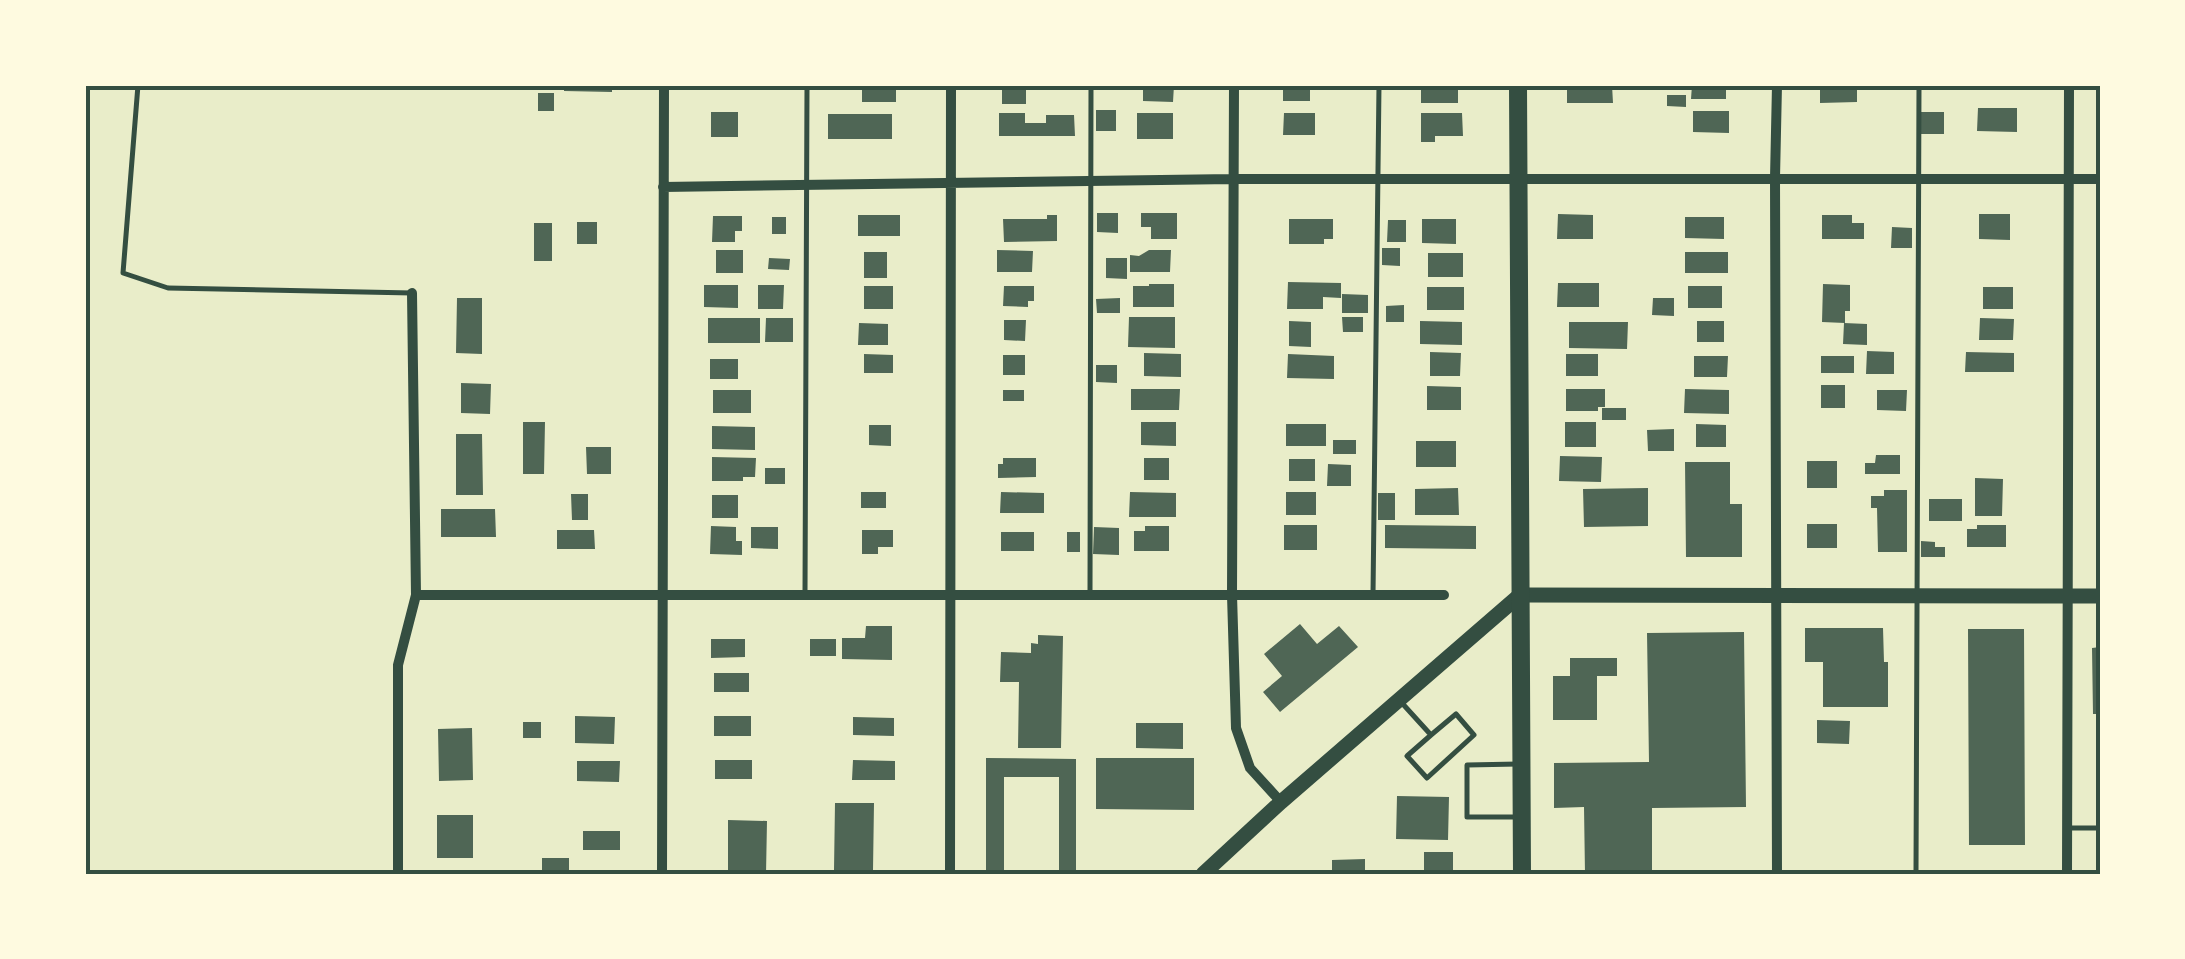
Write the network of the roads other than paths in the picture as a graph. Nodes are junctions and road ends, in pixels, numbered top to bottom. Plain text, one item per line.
1 (138, 85) edge
2 (664, 85) edge
3 (807, 85) edge
4 (952, 85) edge
5 (1091, 85) edge
6 (1234, 85) edge
7 (1379, 85) edge
8 (1518, 85) edge
9 (1777, 85) edge
10 (1919, 85) edge
11 (2069, 85) edge
12 (1518, 178) junction
13 (1775, 178) junction
14 (1917, 178) junction
15 (1233, 179) junction
16 (1378, 179) junction
17 (2069, 179) junction
18 (2100, 179) edge
19 (1091, 180) junction
20 (951, 181) junction
21 (807, 184) junction
22 (663, 187) junction
23 (412, 292) joint
24 (662, 594) junction
25 (804, 594) junction
26 (950, 594) junction
27 (416, 595) junction
28 (1090, 595) junction
29 (1232, 595) junction
30 (1373, 595) junction
31 (1444, 595) dead end
32 (1520, 595) junction
33 (1776, 596) junction
34 (1916, 596) junction
35 (2068, 596) junction
36 (2100, 596) edge
37 (1399, 700) junction
38 (1431, 735) junction
39 (1520, 764) junction
40 (1281, 802) junction
41 (1521, 818) junction
42 (2067, 828) junction
43 (2100, 828) edge
44 (1211, 871) edge
45 (398, 874) edge
46 (662, 874) edge
47 (950, 874) edge
48 (1522, 874) edge
49 (1777, 874) edge
50 (1916, 874) edge
51 (2066, 874) edge

1 - 23 lane
2 - 22 street
3 - 21 lane
4 - 20 street
5 - 19 lane
6 - 15 street
7 - 16 lane
8 - 12 main road
9 - 13 street
10 - 14 lane
11 - 17 street
12 - 13 street
12 - 16 street
12 - 32 main road
13 - 14 street
13 - 33 street
14 - 17 street
14 - 34 lane
15 - 16 street
15 - 19 street
15 - 29 street
16 - 30 lane
17 - 18 street
17 - 35 street
19 - 20 street
19 - 28 lane
20 - 21 street
20 - 26 street
21 - 22 street
21 - 25 lane
22 - 24 street
23 - 27 street
24 - 25 street
24 - 27 street
24 - 46 street
25 - 26 street
26 - 28 street
26 - 47 street
27 - 45 street
28 - 29 street
29 - 30 street
29 - 40 street
30 - 31 street
32 - 33 main road
32 - 37 main road
32 - 39 main road
33 - 34 main road
33 - 49 street
34 - 35 main road
34 - 50 lane
35 - 36 main road
35 - 42 street
37 - 38 lane
37 - 40 main road
38 - 38 lane
39 - 41 main road
39 - 41 lane
40 - 44 main road
41 - 48 main road
42 - 43 lane
42 - 51 street

